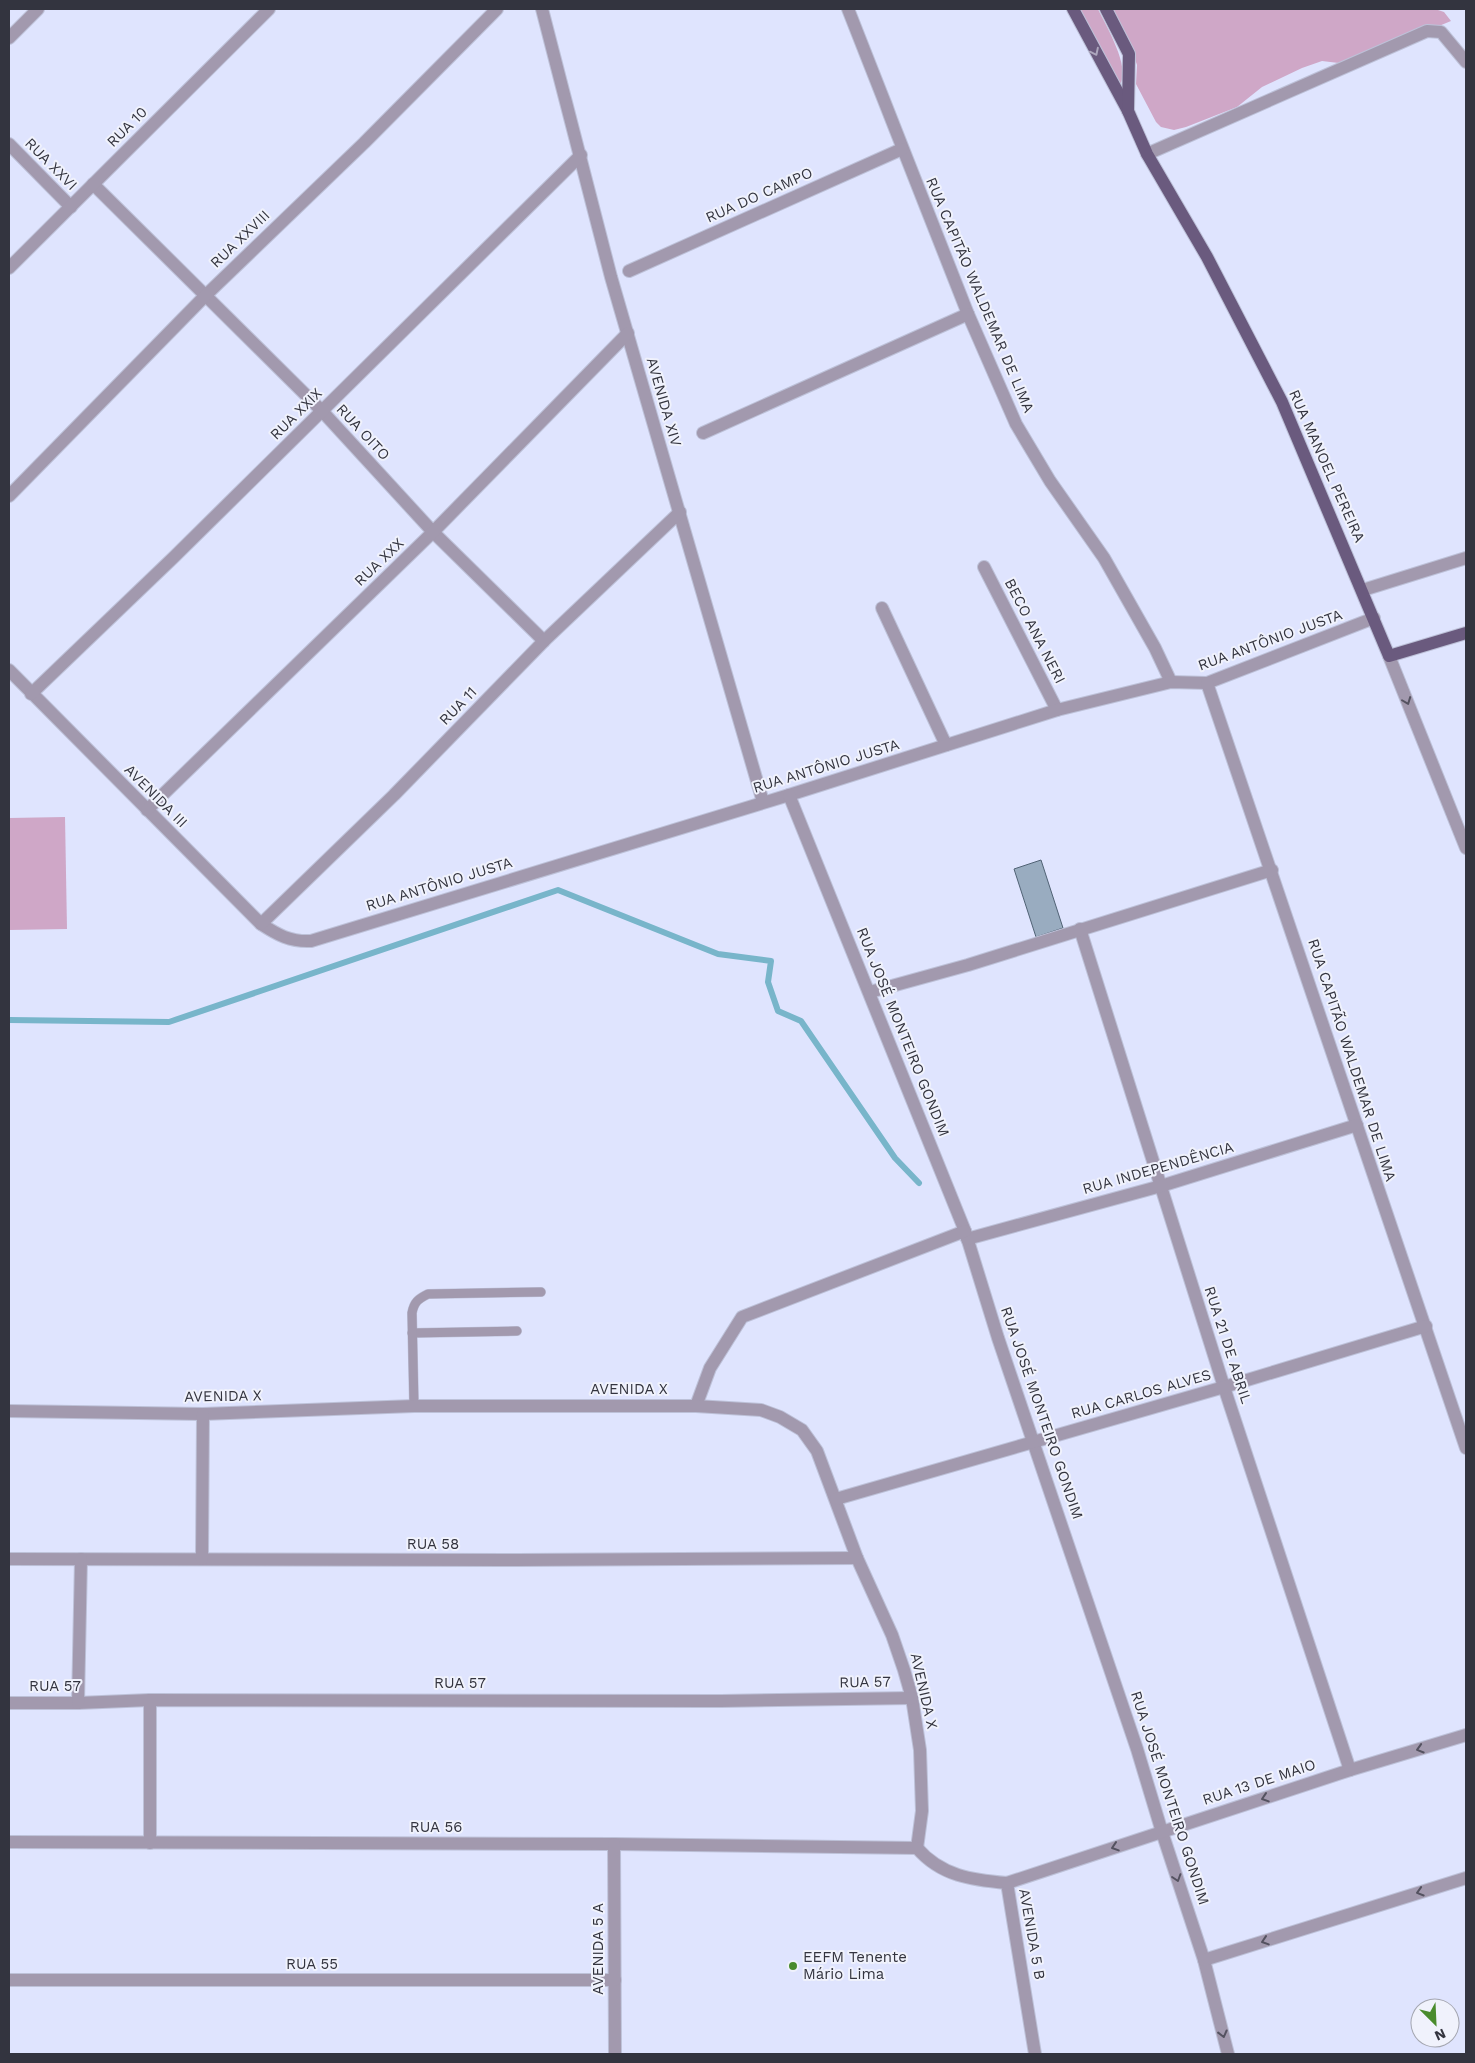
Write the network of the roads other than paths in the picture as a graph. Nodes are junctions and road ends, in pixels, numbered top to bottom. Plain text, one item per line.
1 (38, 9) edge
2 (269, 9) edge
3 (497, 9) edge
4 (542, 9) edge
5 (848, 9) edge
6 (1073, 9) edge
7 (1106, 9) edge
8 (9, 38) edge
9 (1466, 62) edge
10 (1128, 111) junction
11 (9, 144) edge
12 (902, 149) junction
13 (1147, 154) junction
14 (581, 155) junction
15 (93, 184) junction
16 (71, 207) junction
17 (9, 268) edge
18 (629, 271) dead end
19 (205, 296) junction
20 (968, 314) junction
21 (628, 333) junction
22 (322, 411) junction
23 (703, 433) dead end
24 (9, 496) edge
25 (680, 512) junction
26 (434, 532) junction
27 (1466, 558) edge
28 (984, 567) dead end
29 (1363, 590) junction
30 (882, 608) dead end
31 (1374, 618) junction
32 (1466, 633) edge
33 (544, 642) junction
34 (1390, 656) junction
35 (9, 670) edge
36 (1171, 682) junction
37 (1207, 683) junction
38 (31, 694) junction
39 (1057, 710) junction
40 (946, 745) junction
41 (789, 796) junction
42 (763, 802) junction
43 (147, 810) junction
44 (1466, 848) edge
45 (1272, 870) junction
46 (261, 924) junction
47 (1080, 929) junction
48 (286, 939) joint
49 (870, 992) junction
50 (1357, 1125) junction
51 (1161, 1186) junction
52 (966, 1235) junction
53 (541, 1292) dead end
54 (1426, 1326) junction
55 (517, 1331) dead end
56 (412, 1333) junction
57 (1224, 1387) junction
58 (414, 1406) junction
59 (696, 1406) junction
60 (9, 1411) edge
61 (203, 1414) junction
62 (1035, 1442) junction
63 (1466, 1448) edge
64 (836, 1499) junction
65 (856, 1558) junction
66 (9, 1559) edge
67 (81, 1559) junction
68 (202, 1559) junction
69 (912, 1698) junction
70 (150, 1700) junction
71 (9, 1703) edge
72 (78, 1703) junction
73 (1466, 1735) edge
74 (1350, 1770) junction
75 (1162, 1832) junction
76 (9, 1842) edge
77 (150, 1842) junction
78 (614, 1844) junction
79 (917, 1848) junction
80 (1466, 1878) edge
81 (1007, 1883) junction
82 (1204, 1960) junction
83 (9, 1980) edge
84 (615, 1980) junction
85 (615, 2054) edge
86 (1035, 2054) edge
87 (1228, 2054) edge

1 - 8 street
2 - 15 street, RUA 10
3 - 19 street, RUA XXVIII
4 - 14 street, AVENIDA XIV
5 - 12 street, RUA CAPITÃO WALDEMAR DE LIMA
6 -> 10 main road, RUA MANOEL PEREIRA
7 - 10 main road, RUA MANOEL PEREIRA
9 - 13 street
10 - 13 main road, RUA MANOEL PEREIRA
11 - 16 street, RUA XXVI
12 - 18 street, RUA DO CAMPO
12 - 20 street, RUA CAPITÃO WALDEMAR DE LIMA
13 - 29 main road, RUA MANOEL PEREIRA
14 - 21 street, AVENIDA XIV
14 - 22 street, RUA XXIX
15 - 16 street, RUA 10
15 - 19 street, RUA OITO
16 - 17 street, RUA 10
19 - 22 street, RUA OITO
19 - 24 street, RUA XXVIII
20 - 23 street
20 - 36 street, RUA CAPITÃO WALDEMAR DE LIMA
21 - 25 street, AVENIDA XIV
21 - 26 street, RUA XXX
22 - 26 street, RUA OITO
22 - 38 street, RUA XXIX
25 - 33 street, RUA 11
25 - 42 street, AVENIDA XIV
26 - 33 street, RUA OITO
26 - 43 street, RUA XXX
27 - 29 street
28 - 39 street, BECO ANA NERI
29 - 31 main road, RUA MANOEL PEREIRA
30 - 40 street
31 - 34 main road, RUA MANOEL PEREIRA
31 - 37 street, RUA ANTÔNIO JUSTA
32 - 34 main road
33 - 46 street, RUA 11
34 -> 44 street, RUA MANOEL PEREIRA
35 - 38 street, AVENIDA III
36 - 37 street, RUA ANTÔNIO JUSTA
36 - 39 street, RUA ANTÔNIO JUSTA
37 - 45 street, RUA CAPITÃO WALDEMAR DE LIMA
38 - 43 street, AVENIDA III
39 - 40 street, RUA ANTÔNIO JUSTA
40 - 41 street, RUA ANTÔNIO JUSTA
41 - 42 street, RUA ANTÔNIO JUSTA
41 - 49 street, RUA JOSÉ MONTEIRO GONDIM
42 - 48 street, RUA ANTÔNIO JUSTA
43 - 46 street, AVENIDA III
45 - 47 street
45 - 50 street, RUA CAPITÃO WALDEMAR DE LIMA
46 - 48 street, AVENIDA III
47 - 49 street
47 - 51 street, RUA 21 DE ABRIL
49 - 52 street, RUA JOSÉ MONTEIRO GONDIM
50 - 51 street, RUA INDEPENDÊNCIA
50 - 54 street, RUA CAPITÃO WALDEMAR DE LIMA
51 - 52 street, RUA INDEPENDÊNCIA
51 - 57 street, RUA 21 DE ABRIL
52 - 59 street, RUA INDEPENDÊNCIA
52 - 62 street, RUA JOSÉ MONTEIRO GONDIM
53 - 56 lane
54 - 57 street, RUA CARLOS ALVES
54 - 63 street, RUA CAPITÃO WALDEMAR DE LIMA
55 - 56 lane
56 - 58 lane
57 - 62 street, RUA CARLOS ALVES
57 - 74 street, RUA 21 DE ABRIL
58 - 59 street, AVENIDA X
58 - 61 street, AVENIDA X
59 - 64 street, AVENIDA X
60 - 61 street, AVENIDA X
61 - 68 street
62 - 64 street, RUA CARLOS ALVES
62 - 75 street, RUA JOSÉ MONTEIRO GONDIM
64 - 65 street, AVENIDA X
65 - 68 street, RUA 58
65 - 69 street, AVENIDA X
66 - 67 street, RUA 58
67 - 68 street, RUA 58
67 - 72 street
69 - 70 street, RUA 57
69 - 79 street, AVENIDA X
70 - 72 street, RUA 57
70 - 77 street
71 - 72 street, RUA 57
73 -> 74 street, RUA 13 DE MAIO
74 -> 75 street, RUA 13 DE MAIO
75 -> 81 street, RUA 13 DE MAIO
75 -> 82 street, RUA JOSÉ MONTEIRO GONDIM
76 - 77 street, RUA 56
77 - 78 street, RUA 56
78 - 79 street, RUA 56
78 - 84 street, AVENIDA 5 A
79 - 81 street, AVENIDA 5 B
80 -> 82 street
81 - 86 street, AVENIDA 5 B
82 -> 87 street, RUA JOSÉ MONTEIRO GONDIM
83 - 84 street, RUA 55
84 - 85 street, AVENIDA 5 A

